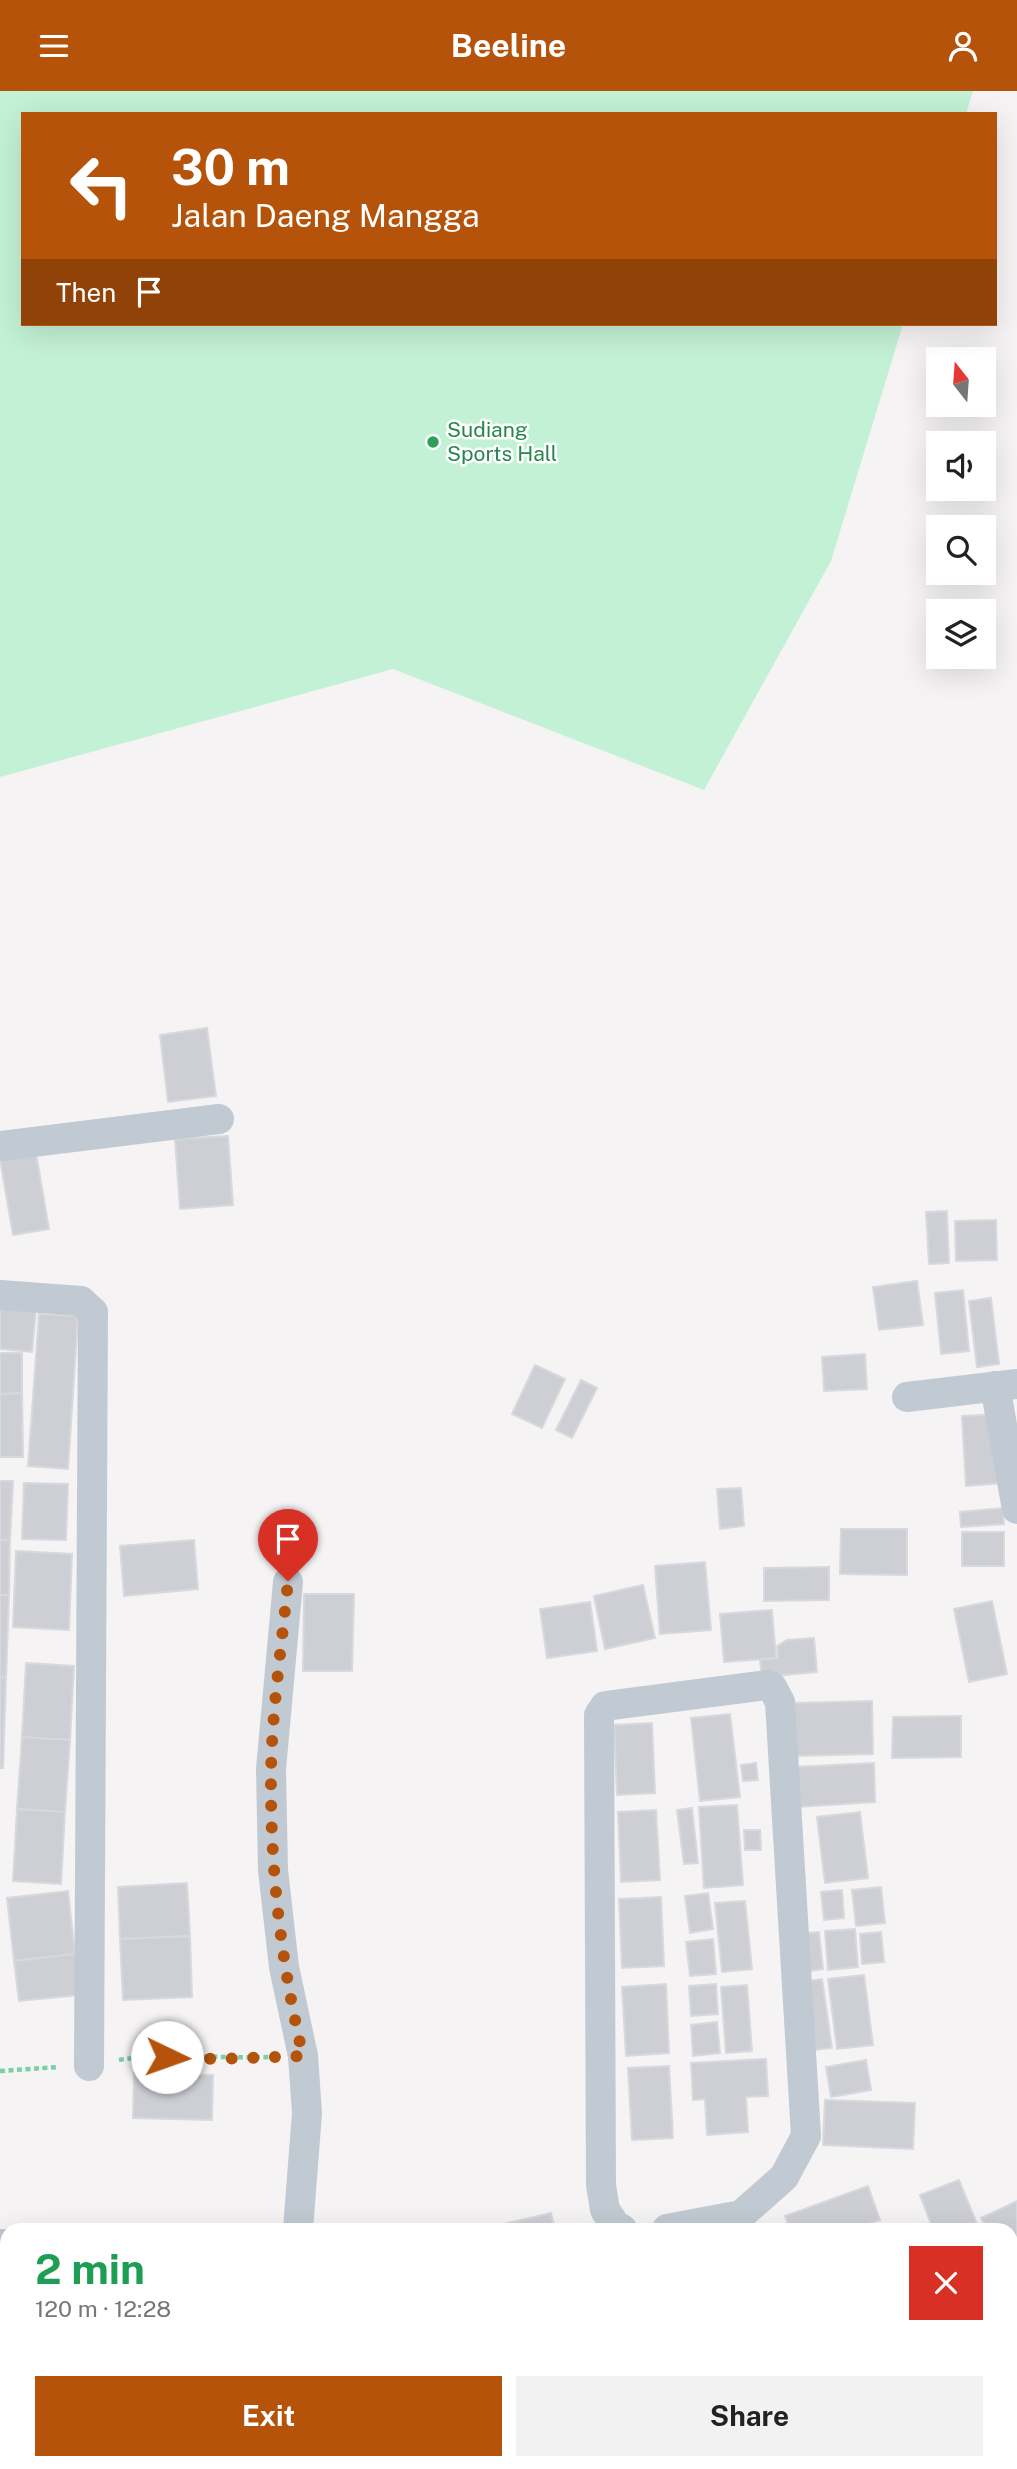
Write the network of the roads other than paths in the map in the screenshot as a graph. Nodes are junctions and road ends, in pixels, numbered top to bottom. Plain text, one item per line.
1 (219, 1119) dead end
2 (0, 1146) edge
3 (0, 1295) edge
4 (1006, 1385) edge
5 (907, 1397) dead end
6 (1017, 1509) edge
7 (288, 1581) dead end
8 (89, 2066) road end
9 (744, 2222) edge
10 (298, 2223) edge
11 (614, 2223) edge

1 - 2 street
3 - 8 street
4 - 5 street
4 - 6 street
7 - 10 street
9 - 11 street

